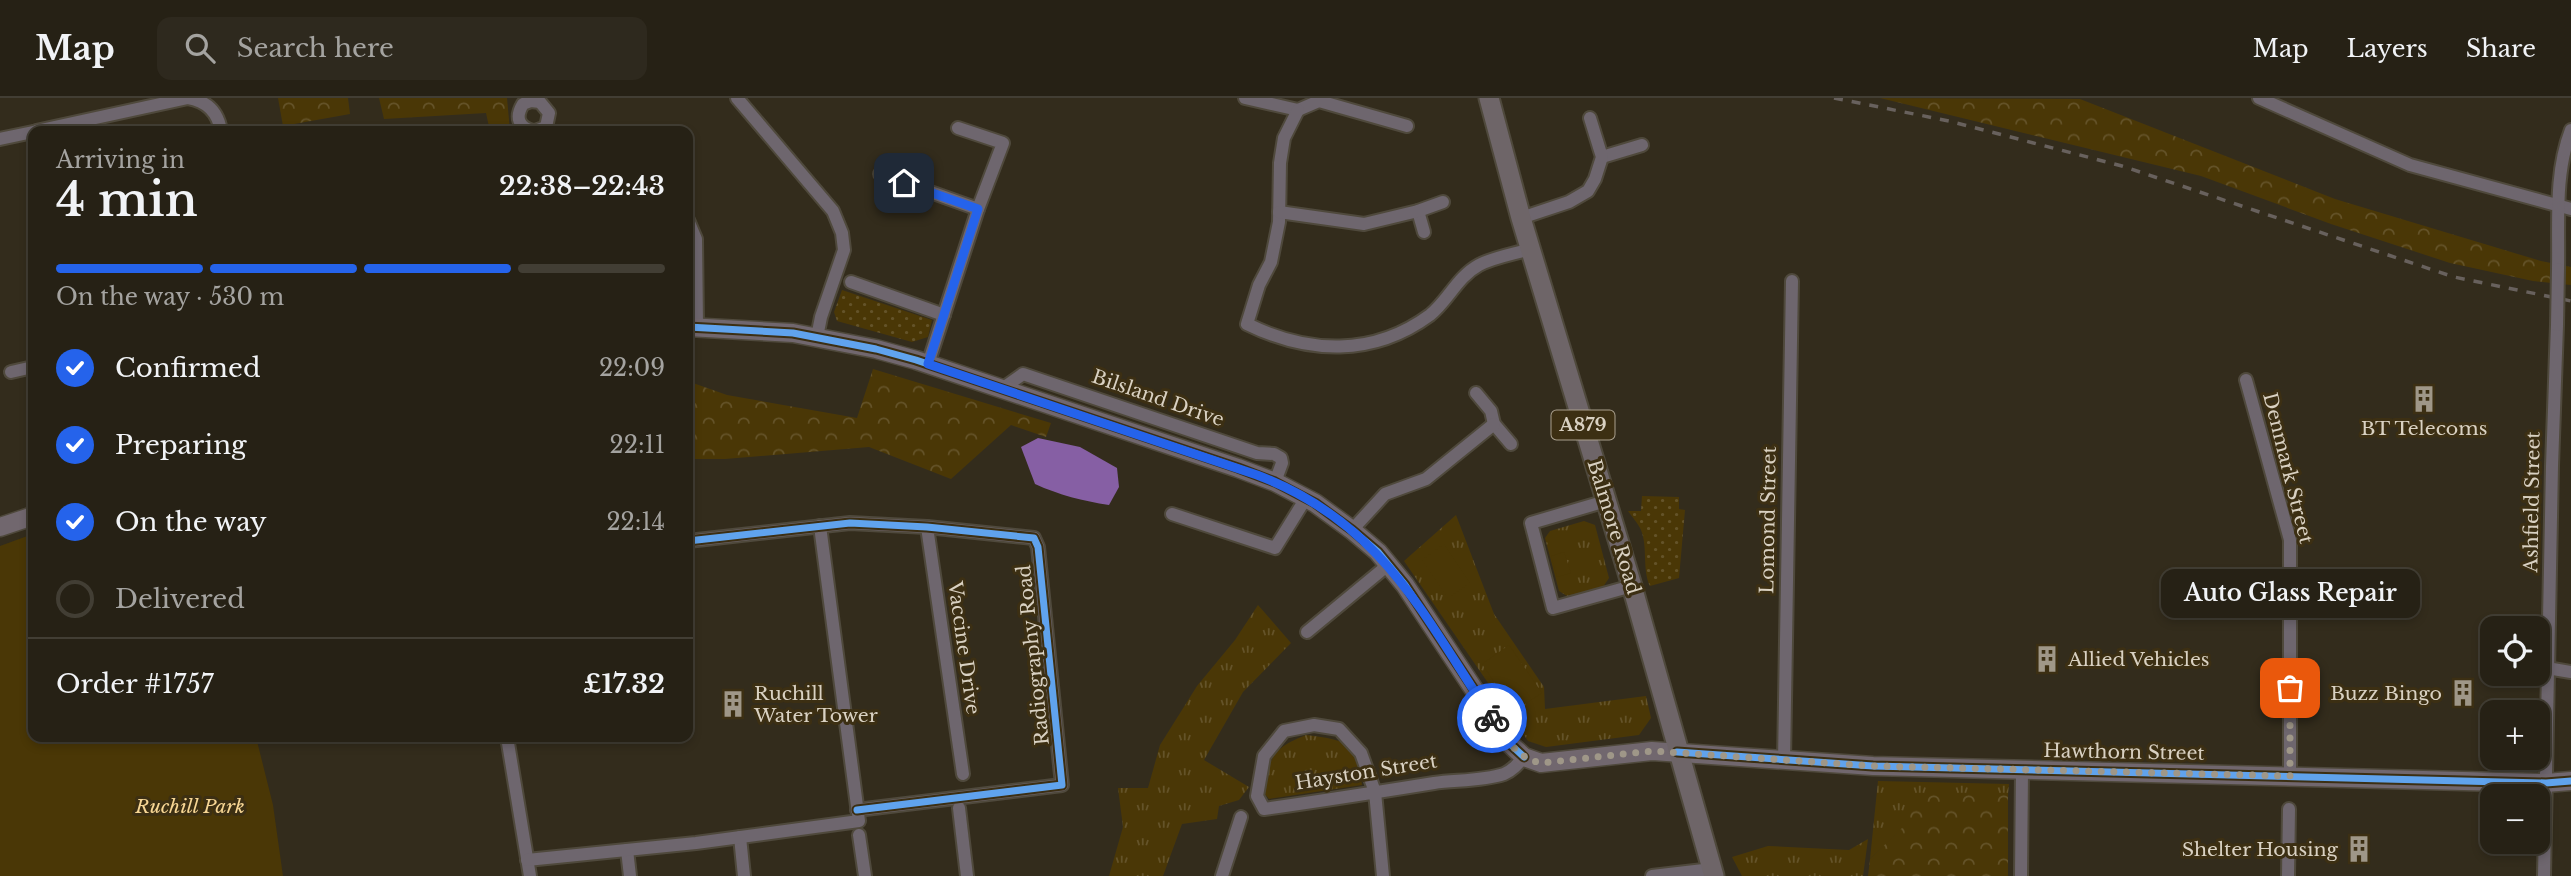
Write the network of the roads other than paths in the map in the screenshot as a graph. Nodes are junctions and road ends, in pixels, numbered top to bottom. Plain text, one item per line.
1 (188, 98) edge
2 (737, 98) edge
3 (1245, 98) edge
4 (1489, 98) edge
5 (2259, 98) edge
6 (144, 102) edge
7 (1298, 110) junction
8 (1590, 118) dead end
9 (1407, 125) dead end
10 (57, 126) edge
11 (220, 126) edge
12 (958, 128) dead end
13 (2571, 130) edge
14 (28, 133) edge
15 (0, 139) edge
16 (1642, 145) dead end
17 (1602, 157) junction
18 (880, 174) dead end
19 (1443, 202) dead end
20 (2565, 208) edge
21 (978, 209) junction
22 (1418, 211) junction
23 (1279, 212) junction
24 (1521, 218) junction
25 (693, 232) edge
26 (1424, 232) dead end
27 (1530, 249) junction
28 (1792, 281) dead end
29 (851, 282) dead end
30 (944, 315) junction
31 (693, 327) edge
32 (817, 337) junction
33 (928, 364) junction
34 (28, 368) edge
35 (11, 372) dead end
36 (2246, 380) dead end
37 (1002, 389) junction
38 (1476, 393) dead end
39 (1494, 424) junction
40 (1511, 444) dead end
41 (1275, 482) junction
42 (1306, 498) junction
43 (1606, 501) junction
44 (1172, 514) dead end
45 (28, 518) edge
46 (820, 526) junction
47 (0, 527) edge
48 (927, 527) junction
49 (1352, 530) junction
50 (693, 540) edge
51 (1388, 565) junction
52 (1632, 586) junction
53 (2549, 616) edge
54 (1307, 632) dead end
55 (2550, 668) edge
56 (2571, 672) edge
57 (2547, 686) edge
58 (508, 742) edge
59 (1677, 752) junction
60 (1524, 757) junction
61 (1784, 761) junction
62 (2022, 770) junction
63 (963, 774) dead end
64 (2290, 776) junction
65 (2571, 781) edge
66 (2546, 783) junction
67 (1375, 792) junction
68 (959, 808) dead end
69 (2289, 809) dead end
70 (857, 810) junction
71 (1241, 817) dead end
72 (859, 835) dead end
73 (740, 837) junction
74 (627, 850) junction
75 (527, 860) junction
76 (1713, 872) edge
77 (530, 876) edge
78 (630, 876) edge
79 (744, 876) edge
80 (865, 876) edge
81 (967, 876) edge
82 (1222, 876) edge
83 (1383, 876) edge
84 (1652, 876) edge
85 (2021, 876) edge
86 (2288, 876) edge
87 (2544, 876) edge

1 - 6 street
1 - 11 street
2 - 32 street
3 - 7 street
4 - 24 main road, Balmore Road / A879
5 - 20 street
6 - 10 street
7 - 9 street
7 - 23 street
8 - 17 street
12 - 21 street
13 - 20 street, Ashfield Street
14 - 15 street
16 - 17 street
17 - 24 street
18 - 21 street
19 - 22 street
20 - 53 street, Ashfield Street, bridge
21 - 30 street
22 - 23 street
22 - 26 street
23 - 27 street
24 - 27 main road, Balmore Road / A879
25 - 31 street
27 - 43 main road, Balmore Road / A879
28 - 61 street, Lomond Street
29 - 30 street
30 - 33 street
31 - 32 main road
32 - 33 main road
33 - 37 main road
34 - 35 street
36 - 64 street, Denmark Street
37 - 41 main road
37 - 41 street, Bilsland Drive
38 - 39 street
39 - 40 street
39 - 49 street
41 - 42 main road
42 - 44 street
42 - 49 main road
43 - 52 main road, Balmore Road / A879
43 - 52 street
45 - 47 main road
46 - 48 street, Radiography Road
46 - 50 street, Radiography Road
46 - 70 street
48 - 63 street, Vaccine Drive
48 - 70 street, Radiography Road
49 - 51 main road
51 - 54 street
51 - 60 main road
52 - 59 main road, Balmore Road / A879
55 - 56 street
57 - 66 street, Ashfield Street
58 - 75 street
59 - 60 main road
59 - 61 main road, Hawthorn Street
59 - 76 main road, Balmore Road / A879
60 - 67 street, Hayston Street
61 - 62 main road, Hawthorn Street
62 - 64 main road, Hawthorn Street
62 - 85 street
64 - 66 main road, Hawthorn Street
65 - 66 main road, Hawthorn Street
66 - 87 street, Ashfield Street
67 - 67 street, Hayston Street
67 - 83 street
68 - 81 street
69 - 86 street
70 - 73 street, Radiography Road
71 - 82 street
72 - 80 street
73 - 74 street, Radiography Road
73 - 79 street
74 - 75 street, Radiography Road
74 - 78 street
75 - 77 street
76 - 84 street

